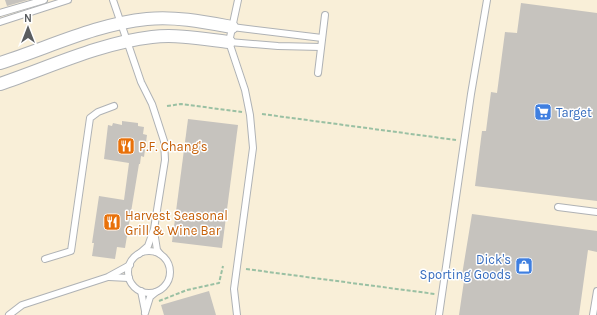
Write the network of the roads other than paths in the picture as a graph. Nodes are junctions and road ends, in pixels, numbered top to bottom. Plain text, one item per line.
1 (44, 0) edge
2 (68, 0) edge
3 (113, 0) edge
4 (238, 0) edge
5 (487, 0) edge
6 (0, 13) edge
7 (325, 15) dead end
8 (0, 22) edge
9 (122, 23) junction
10 (232, 27) junction
11 (322, 38) junction
12 (128, 41) junction
13 (229, 42) junction
14 (321, 47) junction
15 (0, 63) edge
16 (318, 73) dead end
17 (0, 84) edge
18 (114, 106) dead end
19 (558, 206) dead end
20 (597, 212) edge
21 (154, 229) junction
22 (139, 254) junction
23 (160, 255) junction
24 (45, 259) dead end
25 (130, 265) junction
26 (108, 277) junction
27 (129, 278) junction
28 (141, 291) junction
29 (597, 291) edge
30 (156, 292) junction
31 (145, 314) edge
32 (8, 315) edge
33 (237, 315) edge
34 (439, 315) edge
35 (593, 315) edge

1 - 6 lane
2 - 8 lane
3 - 9 lane
4 - 10 lane
5 - 34 lane
7 - 11 lane
9 - 10 street
9 - 12 lane
9 - 15 street
10 - 11 lane
10 - 13 lane
11 - 14 lane
12 - 13 street
12 - 17 street
12 - 21 lane
13 - 14 lane
13 - 33 lane
14 - 16 lane
18 - 24 lane
19 - 20 lane
21 - 22 lane
21 - 23 lane
22 - 23 lane
22 - 25 lane
23 - 30 lane
25 - 26 lane
25 - 27 lane
26 - 27 lane
26 - 32 lane
27 - 28 lane
28 - 30 lane
28 - 31 lane
29 - 35 lane
30 - 31 lane

